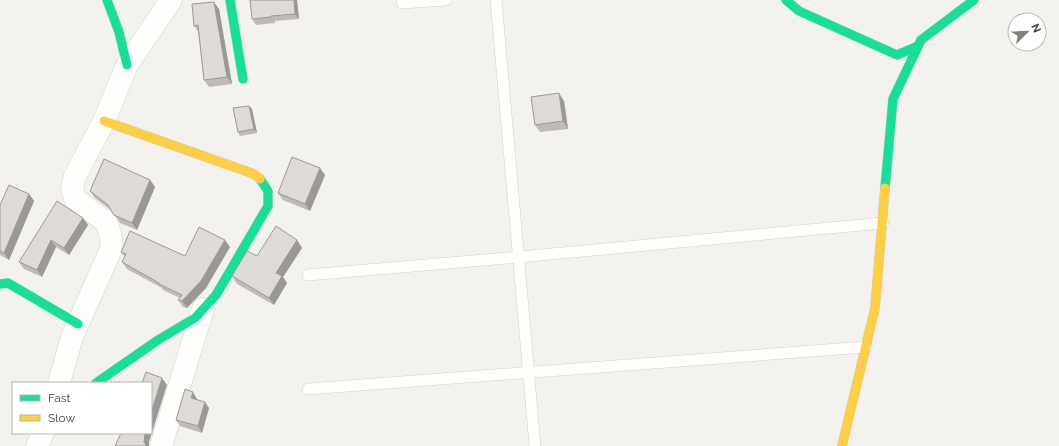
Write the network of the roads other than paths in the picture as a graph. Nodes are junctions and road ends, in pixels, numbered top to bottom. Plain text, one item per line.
1 (107, 0) edge
2 (171, 0) edge
3 (230, 0) edge
4 (446, 0) edge
5 (496, 0) edge
6 (786, 0) edge
7 (974, 0) edge
8 (402, 3) dead end
9 (918, 46) junction
10 (128, 65) junction
11 (243, 79) dead end
12 (104, 121) junction
13 (882, 223) junction
14 (518, 257) junction
15 (308, 275) dead end
16 (0, 284) edge
17 (203, 309) junction
18 (78, 324) junction
19 (866, 347) junction
20 (529, 373) junction
21 (59, 382) edge
22 (97, 382) edge
23 (308, 389) dead end
24 (43, 434) edge
25 (37, 446) edge
26 (161, 446) edge
27 (535, 446) edge
28 (842, 446) edge

1 - 10 street
2 - 10 street
3 - 11 street
4 - 8 lane
5 - 14 lane
6 - 9 street
7 - 9 street
9 - 13 street
10 - 12 street
12 - 17 street
12 - 18 street
13 - 14 lane
13 - 19 street
14 - 15 lane
14 - 20 lane
16 - 18 street
17 - 22 street
17 - 26 street
18 - 21 street
19 - 20 lane
19 - 28 street
20 - 23 lane
20 - 27 lane
24 - 25 street

